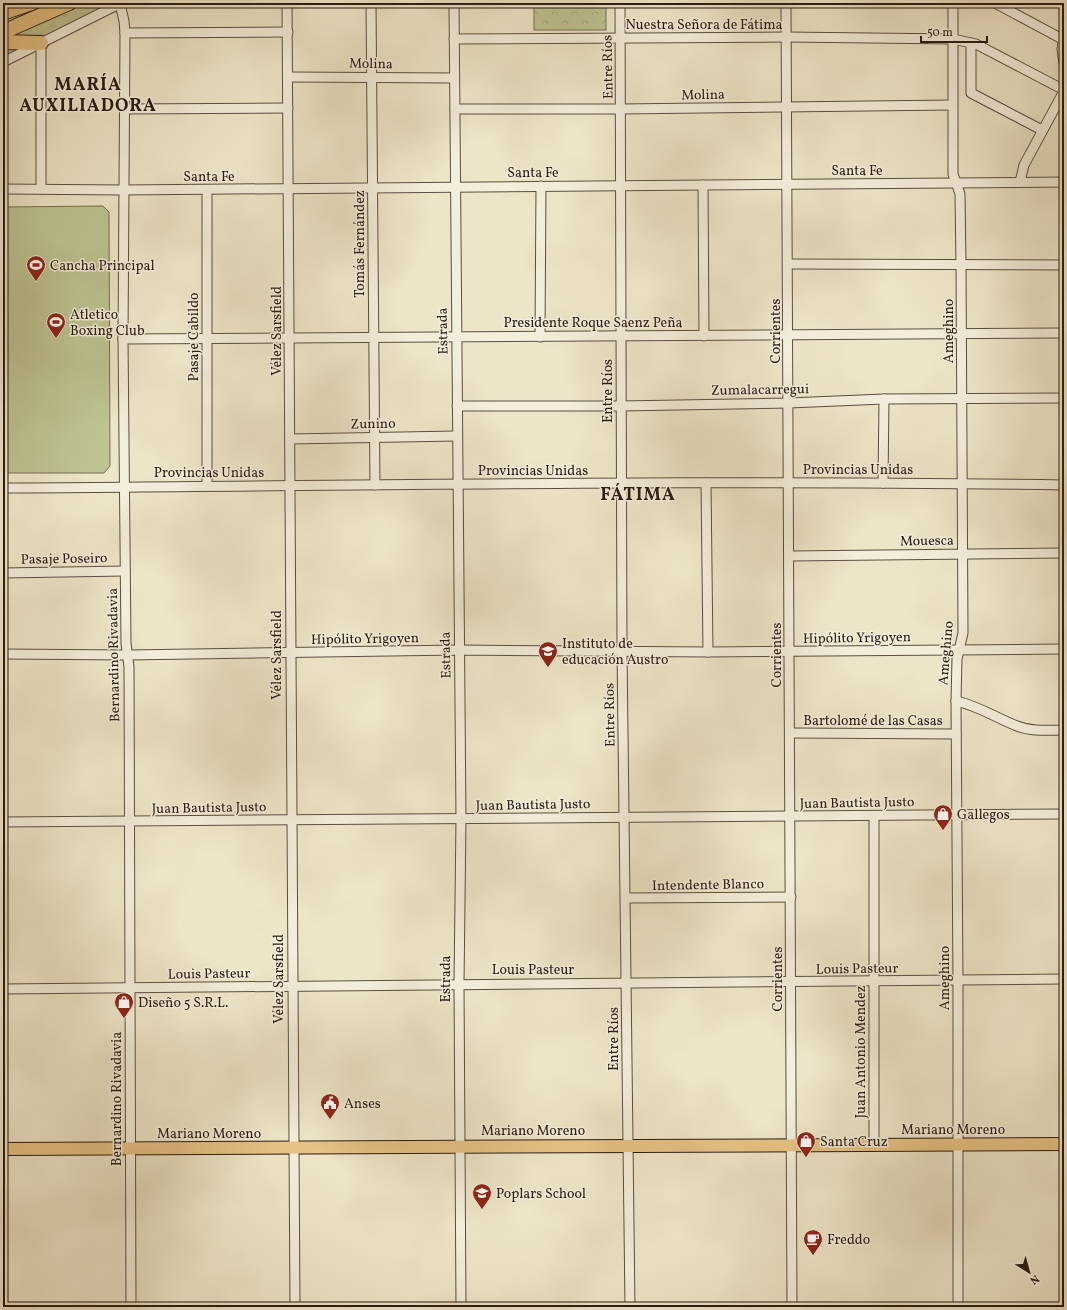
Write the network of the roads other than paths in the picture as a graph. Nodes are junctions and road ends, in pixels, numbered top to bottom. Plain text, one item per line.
1 (32, 3) edge
2 (69, 3) edge
3 (120, 3) edge
4 (288, 3) edge
5 (371, 3) edge
6 (454, 3) edge
7 (620, 3) edge
8 (786, 3) edge
9 (953, 3) edge
10 (995, 3) edge
11 (3, 13) edge
12 (3, 32) edge
13 (288, 32) junction
14 (125, 33) junction
15 (787, 37) junction
16 (620, 38) junction
17 (1063, 38) edge
18 (454, 39) junction
19 (953, 39) junction
20 (3, 42) edge
21 (41, 43) junction
22 (971, 43) junction
23 (3, 62) edge
24 (1064, 63) edge
25 (372, 76) junction
26 (288, 77) junction
27 (454, 78) junction
28 (1064, 91) edge
29 (952, 105) junction
30 (787, 107) junction
31 (288, 108) junction
32 (455, 109) junction
33 (621, 109) junction
34 (125, 110) junction
35 (1042, 130) junction
36 (1020, 182) junction
37 (1064, 182) edge
38 (955, 183) junction
39 (787, 184) junction
40 (703, 185) junction
41 (541, 186) junction
42 (621, 186) junction
43 (455, 187) junction
44 (372, 188) junction
45 (3, 189) edge
46 (41, 189) junction
47 (290, 189) junction
48 (123, 190) junction
49 (207, 190) junction
50 (788, 264) junction
51 (962, 264) junction
52 (1064, 265) edge
53 (1064, 333) edge
54 (962, 334) junction
55 (789, 335) junction
56 (540, 336) junction
57 (621, 336) junction
58 (704, 336) junction
59 (456, 337) junction
60 (207, 338) junction
61 (290, 338) junction
62 (373, 338) junction
63 (123, 339) junction
64 (961, 398) junction
65 (1064, 398) edge
66 (884, 399) junction
67 (789, 403) junction
68 (457, 406) junction
69 (621, 406) junction
70 (457, 436) junction
71 (375, 437) junction
72 (290, 439) junction
73 (621, 483) junction
74 (706, 483) junction
75 (790, 483) junction
76 (883, 483) junction
77 (962, 483) junction
78 (458, 484) junction
79 (207, 485) junction
80 (375, 485) junction
81 (1064, 485) edge
82 (124, 486) junction
83 (290, 486) junction
84 (3, 488) edge
85 (962, 553) junction
86 (1064, 553) edge
87 (790, 556) junction
88 (125, 571) junction
89 (3, 573) edge
90 (959, 649) junction
91 (459, 650) junction
92 (1064, 650) edge
93 (622, 651) junction
94 (708, 652) junction
95 (790, 652) junction
96 (290, 653) junction
97 (3, 654) edge
98 (128, 655) junction
99 (956, 702) junction
100 (1064, 730) edge
101 (791, 733) junction
102 (956, 734) junction
103 (1064, 814) edge
104 (956, 815) junction
105 (790, 816) junction
106 (874, 816) junction
107 (624, 817) junction
108 (291, 819) junction
109 (461, 819) junction
110 (3, 822) edge
111 (129, 822) junction
112 (791, 897) junction
113 (626, 898) junction
114 (1064, 979) edge
115 (958, 980) junction
116 (792, 982) junction
117 (874, 982) junction
118 (627, 983) junction
119 (459, 984) junction
120 (292, 986) junction
121 (129, 988) junction
122 (3, 989) edge
123 (957, 1144) junction
124 (1064, 1144) edge
125 (628, 1145) junction
126 (791, 1145) junction
127 (874, 1145) junction
128 (460, 1146) junction
129 (294, 1147) junction
130 (131, 1148) junction
131 (3, 1149) edge
132 (131, 1307) edge
133 (295, 1307) edge
134 (461, 1307) edge
135 (630, 1307) edge
136 (792, 1307) edge
137 (958, 1307) edge

1 - 11 highway
2 - 12 highway
3 - 14 street, Bernardino Rivadavia
3 - 21 street
4 - 13 street, Vélez Sarsfield
5 - 25 street, Tomás Fernández
6 - 18 street, Estrada
7 - 16 street, Entre Ríos
8 - 15 street, Corrientes
9 - 19 street, Ameghino
10 - 17 street
13 - 14 street
13 - 26 street, Vélez Sarsfield
14 - 34 street, Bernardino Rivadavia
15 - 16 street, Nuestra Señora de Fátima
15 - 19 street, Nuestra Señora de Fátima
15 - 30 street, Corrientes
16 - 18 street, Nuestra Señora de Fátima
16 - 33 street, Entre Ríos
17 - 24 street
18 - 27 street, Estrada
19 - 22 street, Nuestra Señora de Fátima
19 - 29 street, Ameghino
20 - 21 highway
21 - 23 street
21 - 46 street
22 - 28 street, Nuestra Señora de Fátima
22 - 35 street
25 - 26 street, Molina
25 - 27 street, Molina
25 - 44 street, Tomás Fernández
26 - 31 street, Vélez Sarsfield
27 - 32 street, Estrada
28 - 35 street
29 - 30 street, Molina
29 - 38 street, Ameghino
30 - 33 street, Molina
30 - 39 street, Corrientes
31 - 34 street
31 - 47 street, Vélez Sarsfield
32 - 33 street, Molina
32 - 43 street, Estrada
33 - 42 street, Entre Ríos
34 - 48 street, Bernardino Rivadavia
35 - 36 street
36 - 37 street, Santa Fe
36 - 38 street, Santa Fe
38 - 39 street, Santa Fe
38 - 51 street, Ameghino
39 - 40 street, Santa Fe
39 - 50 street, Corrientes
40 - 42 street, Santa Fe
40 - 58 street
41 - 42 street, Santa Fe
41 - 43 street, Santa Fe
41 - 56 street
42 - 57 street, Entre Ríos
43 - 44 street, Santa Fe
43 - 59 street, Estrada
44 - 47 street, Santa Fe
44 - 62 street, Tomás Fernández
45 - 46 street, Santa Fe
46 - 48 street, Santa Fe
47 - 49 street, Santa Fe
47 - 61 street, Vélez Sarsfield
48 - 49 street, Santa Fe
48 - 63 street, Bernardino Rivadavia
49 - 60 street, Pasaje Cabildo
50 - 51 street
50 - 55 street, Corrientes
51 - 52 street
51 - 54 street, Ameghino
53 - 54 street, Presidente Roque Saenz Peña
54 - 55 street, Presidente Roque Saenz Peña
54 - 64 street, Ameghino
55 - 58 street, Presidente Roque Saenz Peña
55 - 67 street, Corrientes
56 - 57 street, Presidente Roque Saenz Peña
56 - 59 street, Presidente Roque Saenz Peña
57 - 58 street, Presidente Roque Saenz Peña
57 - 69 street, Entre Ríos
59 - 62 street, Presidente Roque Saenz Peña
59 - 68 street, Estrada
60 - 61 street, Presidente Roque Saenz Peña
60 - 63 street, Presidente Roque Saenz Peña
60 - 79 street, Pasaje Cabildo
61 - 62 street, Presidente Roque Saenz Peña
61 - 72 street, Vélez Sarsfield
62 - 71 street, Tomás Fernández
63 - 82 street, Bernardino Rivadavia
64 - 65 street, Zumalacarregui
64 - 66 street, Zumalacarregui
64 - 77 street, Ameghino
66 - 67 street, Zumalacarregui
66 - 76 street
67 - 69 street, Zumalacarregui
67 - 75 street, Corrientes
68 - 69 street, Zumalacarregui
68 - 70 street, Estrada
69 - 73 street, Entre Ríos
70 - 71 street, Zunino
70 - 78 street, Estrada
71 - 72 street, Zunino
71 - 80 street, Tomás Fernández
72 - 83 street, Vélez Sarsfield
73 - 74 street, Provincias Unidas
73 - 78 street, Provincias Unidas
73 - 93 street, Entre Ríos
74 - 75 street, Provincias Unidas
74 - 94 street
75 - 76 street, Provincias Unidas
75 - 87 street, Corrientes
76 - 77 street, Provincias Unidas
77 - 81 street, Provincias Unidas
77 - 85 street, Ameghino
78 - 80 street, Provincias Unidas
78 - 91 street, Estrada
79 - 82 street, Provincias Unidas
79 - 83 street, Provincias Unidas
80 - 83 street, Provincias Unidas
82 - 84 street, Provincias Unidas
82 - 88 street, Bernardino Rivadavia
83 - 96 street, Vélez Sarsfield
85 - 86 street, Mouesca
85 - 87 street, Mouesca
85 - 90 street, Ameghino
87 - 95 street, Corrientes
88 - 89 street, Pasaje Poseiro
88 - 98 street, Bernardino Rivadavia
90 - 92 street, Hipólito Yrigoyen
90 - 95 street, Hipólito Yrigoyen
90 - 99 street, Ameghino
91 - 93 street, Hipólito Yrigoyen
91 - 96 street, Hipólito Yrigoyen
91 - 109 street, Estrada
93 - 94 street, Hipólito Yrigoyen
93 - 107 street, Entre Ríos
94 - 95 street, Hipólito Yrigoyen
95 - 101 street, Corrientes
96 - 98 street, Hipólito Yrigoyen
96 - 108 street, Vélez Sarsfield
97 - 98 street, Hipólito Yrigoyen
98 - 111 street, Bernardino Rivadavia
99 - 100 street, Bartolomé de las Casas
99 - 102 street, Ameghino
101 - 102 street, Bartolomé de las Casas
101 - 105 street, Corrientes
102 - 104 street, Ameghino
103 - 104 street, Juan Bautista Justo
104 - 106 street, Juan Bautista Justo
104 - 115 street, Ameghino
105 - 106 street, Juan Bautista Justo
105 - 107 street, Juan Bautista Justo
105 - 112 street, Corrientes
106 - 117 street, Juan Antonio Mendez
107 - 109 street, Juan Bautista Justo
107 - 113 street, Entre Ríos
108 - 109 street, Juan Bautista Justo
108 - 111 street, Juan Bautista Justo
108 - 120 street, Vélez Sarsfield
109 - 119 street, Estrada
110 - 111 street, Juan Bautista Justo
111 - 121 street, Bernardino Rivadavia
112 - 113 street, Intendente Blanco
112 - 116 street, Corrientes
113 - 118 street, Entre Ríos
114 - 115 street, Louis Pasteur
115 - 117 street, Louis Pasteur
115 - 123 street, Ameghino
116 - 117 street, Louis Pasteur
116 - 118 street, Louis Pasteur
116 - 126 street, Corrientes
117 - 127 street, Juan Antonio Mendez
118 - 119 street, Louis Pasteur
118 - 125 street, Entre Ríos
119 - 120 street, Louis Pasteur
119 - 128 street, Estrada
120 - 121 street, Louis Pasteur
120 - 129 street, Vélez Sarsfield
121 - 122 street, Louis Pasteur
121 - 130 street, Bernardino Rivadavia
123 - 124 main road, Mariano Moreno
123 - 127 main road, Mariano Moreno
123 - 137 street, Ameghino
125 - 126 main road, Mariano Moreno
125 - 128 main road, Mariano Moreno
125 - 135 street, Entre Ríos
126 - 127 main road, Mariano Moreno
126 - 136 street, Corrientes
128 - 129 main road, Mariano Moreno
128 - 134 street, Estrada
129 - 130 main road, Mariano Moreno
129 - 133 street, Vélez Sarsfield
130 - 131 main road, Mariano Moreno
130 - 132 street, Bernardino Rivadavia

